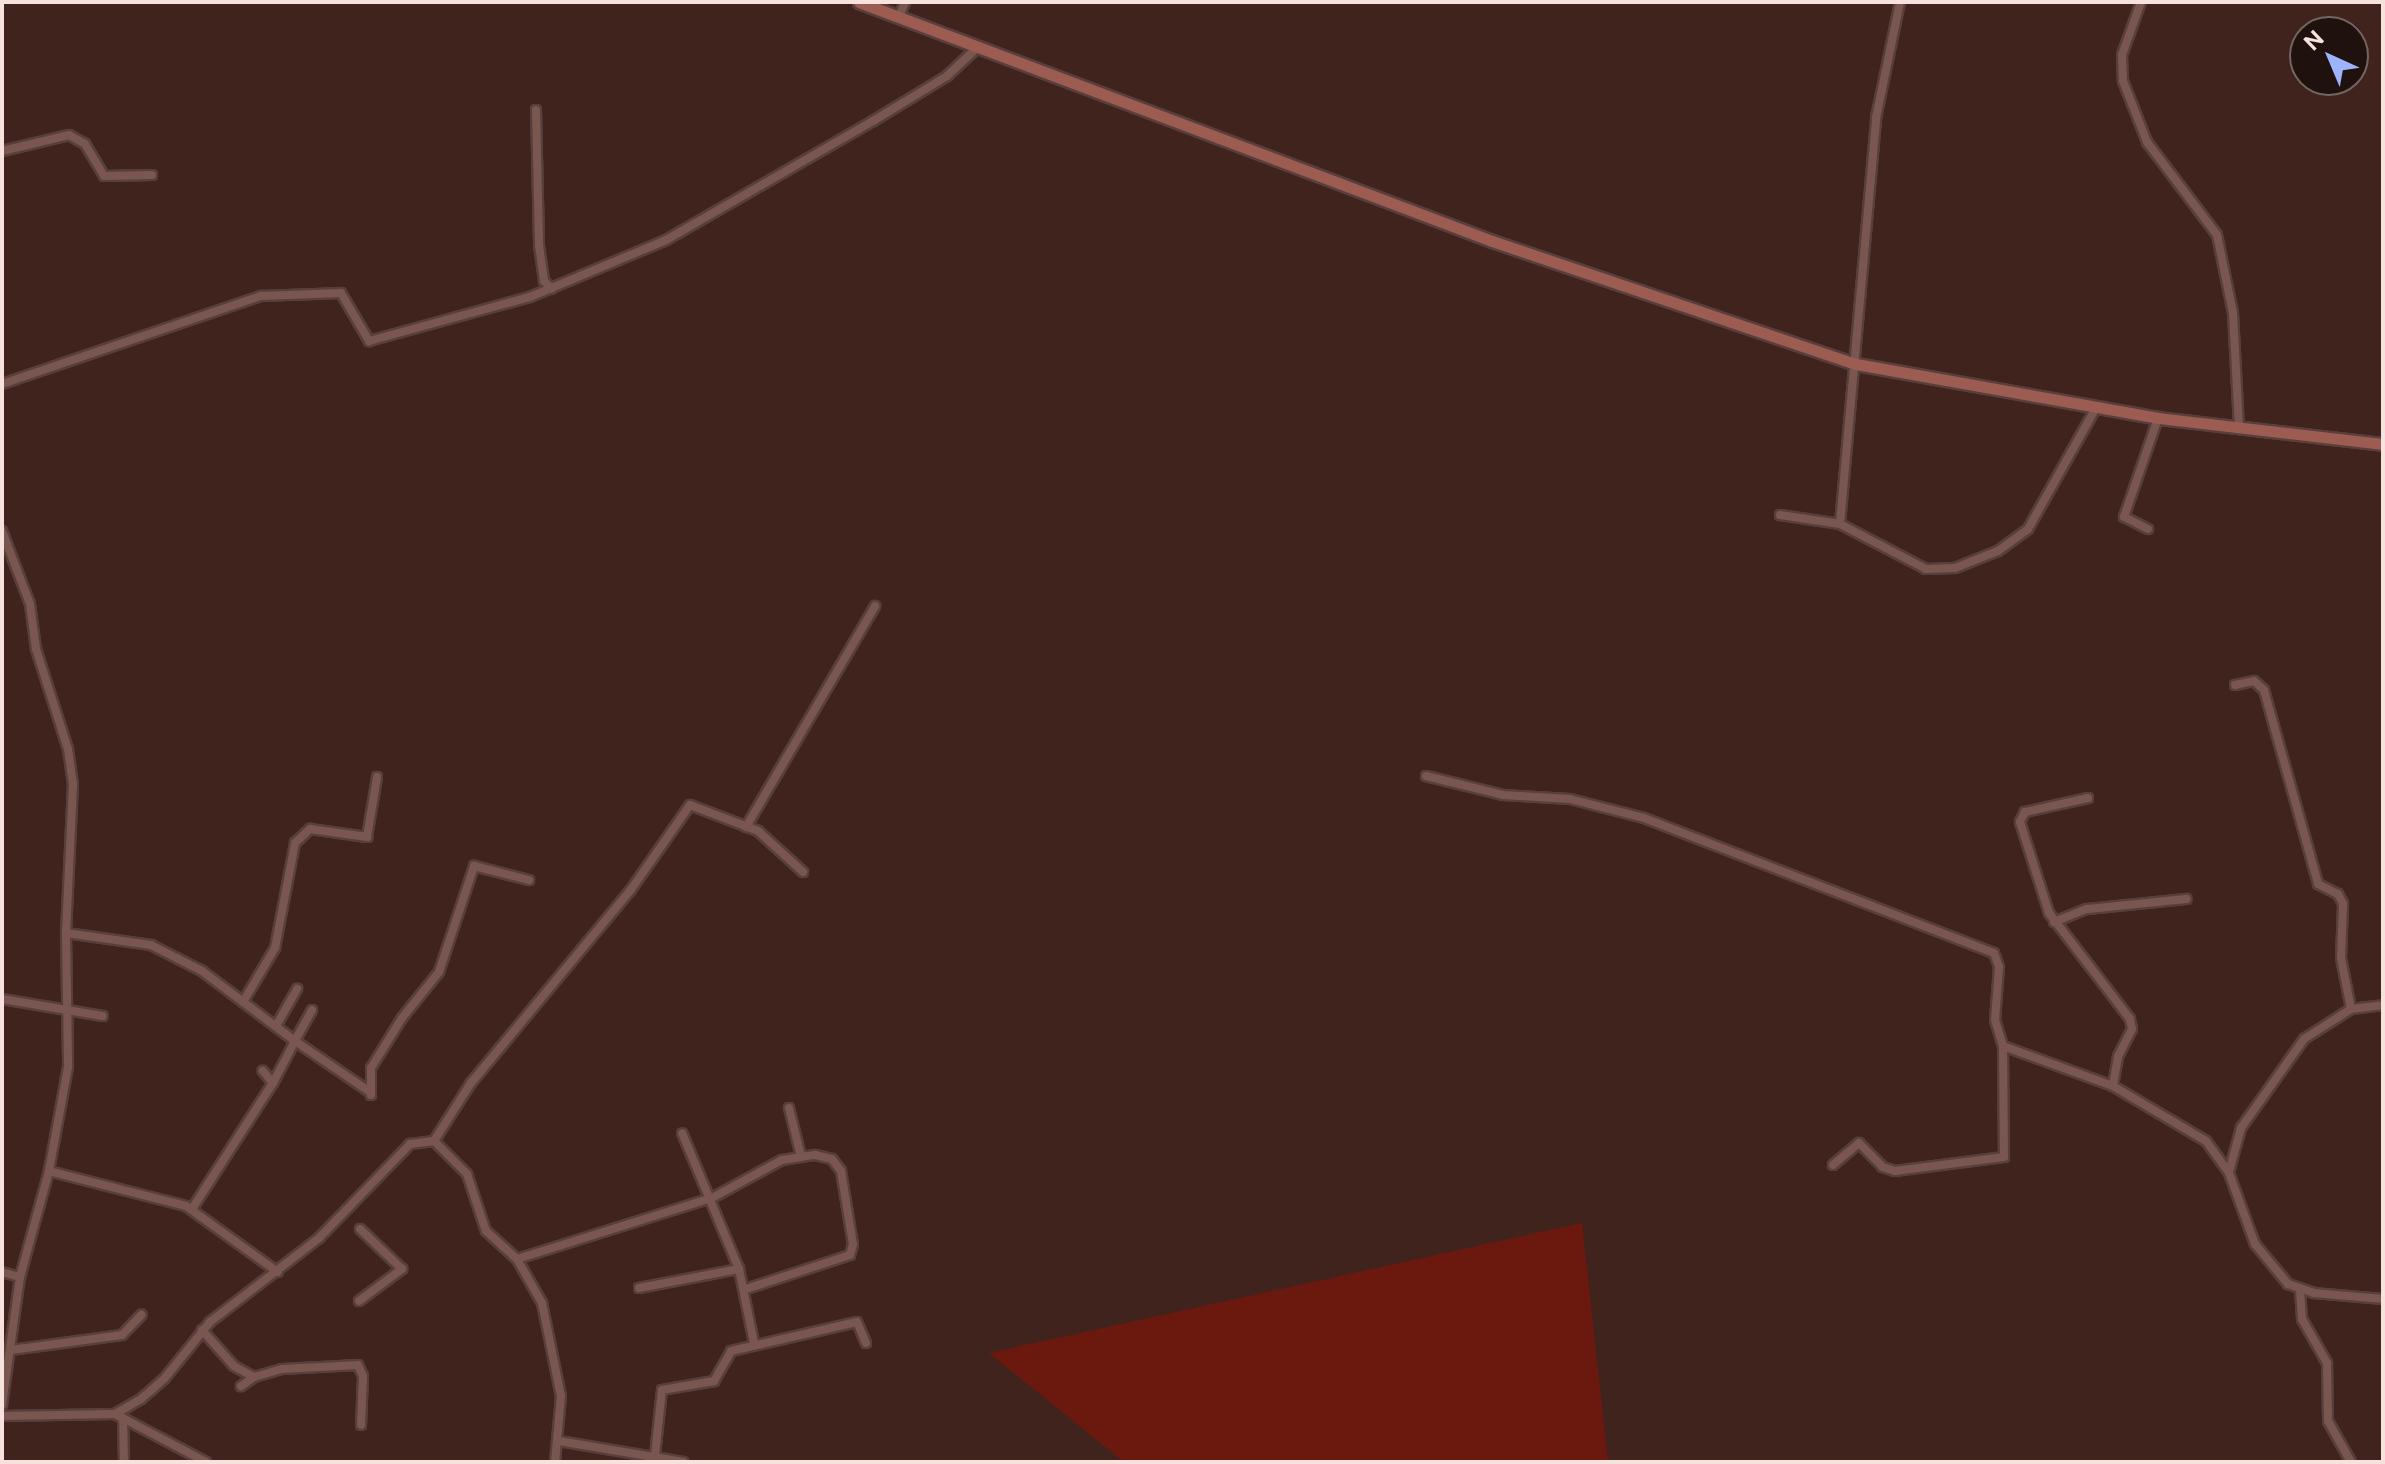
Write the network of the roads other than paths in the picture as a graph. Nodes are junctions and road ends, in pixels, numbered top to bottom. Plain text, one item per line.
1 (859, 2) edge
2 (905, 2) edge
3 (1900, 2) edge
4 (2141, 2) edge
5 (899, 17) junction
6 (977, 48) junction
7 (536, 110) dead end
8 (2, 151) edge
9 (152, 175) dead end
10 (552, 289) junction
11 (1856, 364) junction
12 (2, 384) edge
13 (2096, 408) junction
14 (2158, 418) junction
15 (2239, 426) junction
16 (2383, 444) edge
17 (1780, 515) dead end
18 (1840, 524) junction
19 (2148, 529) dead end
20 (2, 531) edge
21 (875, 606) dead end
22 (2235, 685) dead end
23 (1426, 776) dead end
24 (377, 777) dead end
25 (2088, 798) dead end
26 (746, 827) junction
27 (803, 872) dead end
28 (529, 880) dead end
29 (2186, 899) dead end
30 (2054, 922) junction
31 (66, 933) junction
32 (297, 989) dead end
33 (2, 999) edge
34 (243, 1002) junction
35 (2383, 1005) edge
36 (2351, 1009) junction
37 (65, 1010) junction
38 (312, 1010) dead end
39 (103, 1016) dead end
40 (276, 1026) junction
41 (295, 1041) junction
42 (2003, 1046) junction
43 (263, 1071) dead end
44 (273, 1083) junction
45 (2113, 1086) junction
46 (789, 1108) dead end
47 (682, 1133) dead end
48 (434, 1141) junction
49 (801, 1156) junction
50 (1833, 1165) dead end
51 (49, 1171) junction
52 (2229, 1173) junction
53 (712, 1198) junction
54 (192, 1209) junction
55 (360, 1229) dead end
56 (517, 1259) junction
57 (739, 1269) junction
58 (2, 1272) edge
59 (278, 1272) junction
60 (20, 1277) junction
61 (639, 1288) dead end
62 (746, 1289) junction
63 (2300, 1290) junction
64 (2383, 1299) edge
65 (359, 1301) dead end
66 (141, 1315) dead end
67 (202, 1330) junction
68 (754, 1343) junction
69 (866, 1343) dead end
70 (11, 1350) junction
71 (254, 1377) junction
72 (241, 1386) dead end
73 (2, 1405) edge
74 (2, 1416) edge
75 (119, 1416) junction
76 (361, 1425) dead end
77 (559, 1441) junction
78 (655, 1455) junction
79 (124, 1462) edge
80 (206, 1462) edge
81 (555, 1462) edge
82 (683, 1462) edge
83 (2351, 1462) edge

1 - 5 street
2 - 5 street
3 - 11 street
4 - 15 street
5 - 6 street
6 - 10 street
6 - 11 street
7 - 10 street
8 - 9 street
10 - 12 street
11 - 13 street
11 - 18 street
13 - 14 street
13 - 18 street
14 - 15 street
14 - 19 street
15 - 16 street
17 - 18 street
20 - 31 street
21 - 26 street
22 - 36 street
23 - 42 street
24 - 34 street
25 - 30 street
26 - 27 street
26 - 48 street
28 - 41 street
29 - 30 street
30 - 45 street
31 - 34 street
31 - 37 street
32 - 40 street
33 - 37 street
34 - 40 street
35 - 36 street
36 - 52 street
37 - 39 street
37 - 51 street
38 - 41 street
40 - 41 street
41 - 44 street
42 - 45 street
42 - 50 street
43 - 44 street
44 - 54 street
45 - 52 street
46 - 49 street
47 - 53 street
48 - 56 street
48 - 59 street
49 - 53 street
49 - 62 street
51 - 54 street
51 - 60 street
52 - 63 street
53 - 56 street
53 - 57 street
54 - 59 street
55 - 65 street
56 - 77 street
57 - 61 street
57 - 62 street
58 - 60 street
59 - 67 street
60 - 70 street
62 - 68 street
63 - 64 street
63 - 83 street
66 - 70 street
67 - 71 street
67 - 75 street
68 - 69 street
68 - 78 street
70 - 73 street
71 - 72 street
71 - 76 street
74 - 75 street
75 - 79 street
75 - 80 street
77 - 78 street
77 - 81 street
78 - 82 street

